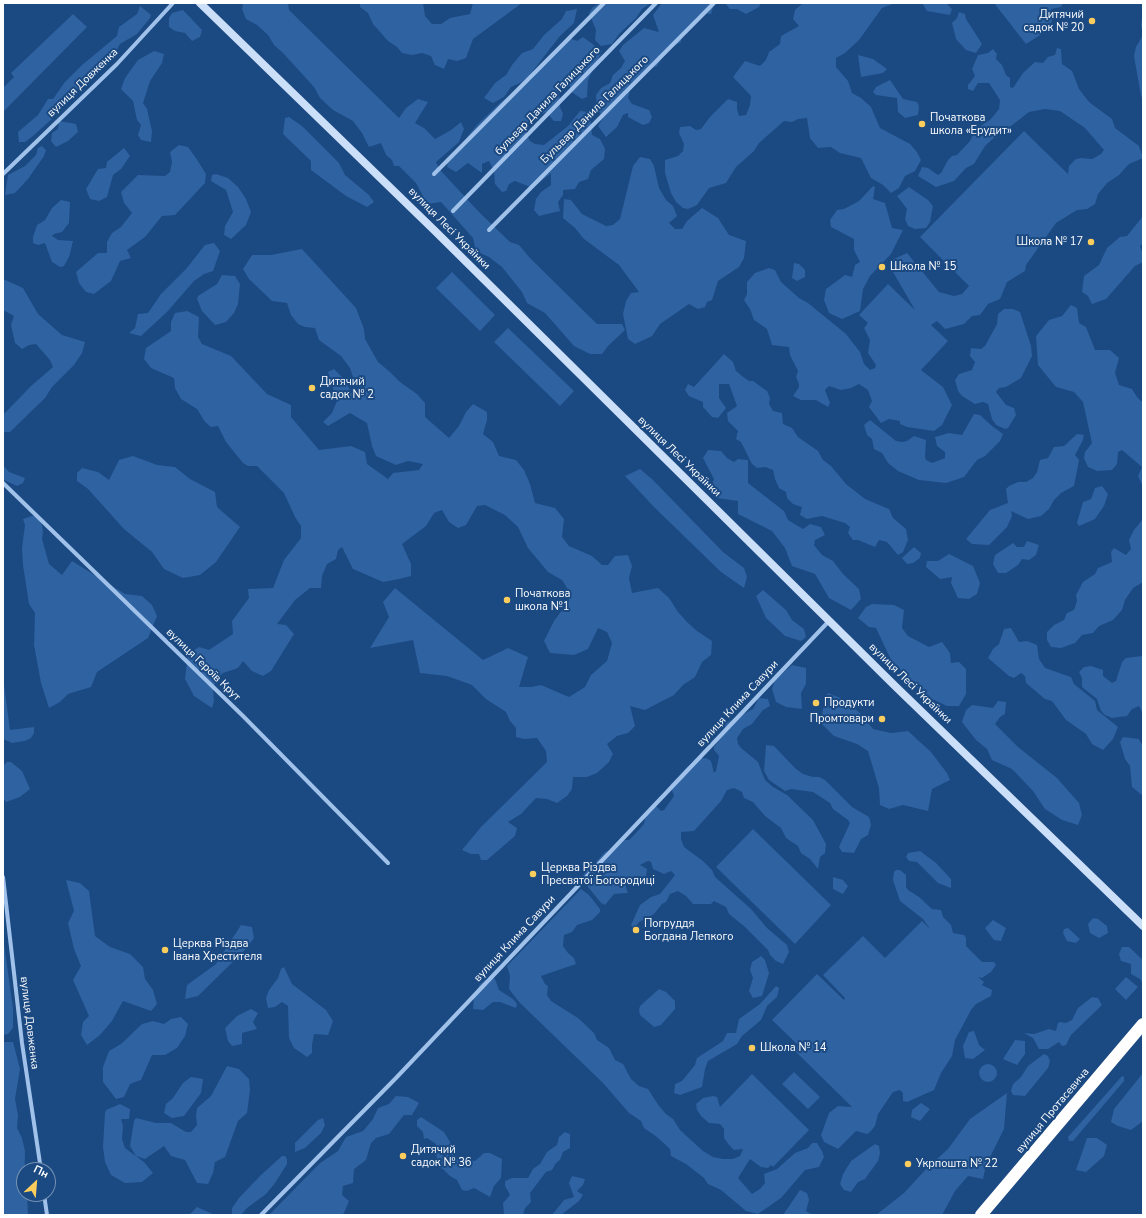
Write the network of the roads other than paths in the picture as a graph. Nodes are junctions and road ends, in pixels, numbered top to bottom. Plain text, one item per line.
1 (172, 3) edge
2 (200, 3) edge
3 (604, 3) edge
4 (656, 3) edge
5 (714, 3) edge
6 (3, 174) edge
7 (434, 174) dead end
8 (453, 212) dead end
9 (489, 230) dead end
10 (3, 483) edge
11 (829, 620) junction
12 (388, 863) dead end
13 (3, 877) edge
14 (1143, 926) edge
15 (1143, 1024) edge
16 (39, 1162) edge
17 (45, 1202) edge
18 (47, 1215) edge
19 (261, 1215) edge
20 (981, 1215) edge

1 - 6 street, вулиця Довженка
2 - 11 main road, вулиця Лесі Українки
3 - 7 street
4 - 8 street, бульвар Данила Галицького
5 - 9 street, Бульвар Данила Галицького
10 - 12 street, вулиця Героїв Крут
11 - 14 main road, вулиця Лесі Українки
11 - 19 street, вулиця Клима Савури
13 - 16 street, вулиця Довженка
15 - 20 highway, вулиця Протасевича
17 - 18 street

